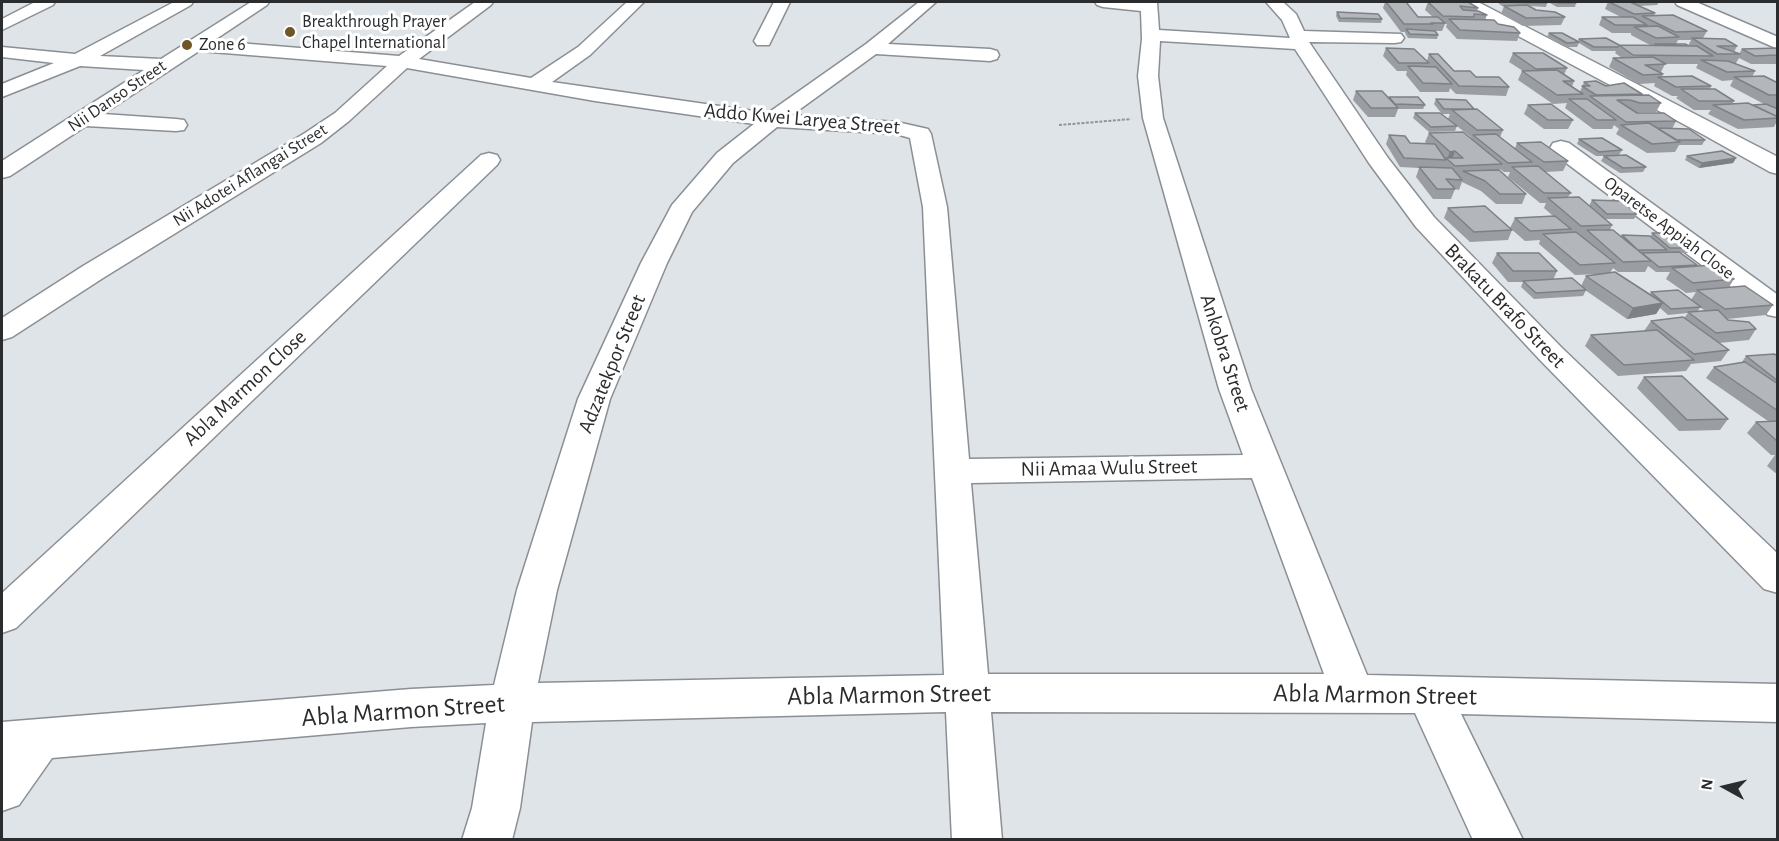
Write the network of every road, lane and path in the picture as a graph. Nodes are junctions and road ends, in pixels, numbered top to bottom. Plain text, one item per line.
1 (47, 2) edge
2 (185, 2) edge
3 (261, 2) edge
4 (485, 2) edge
5 (636, 2) edge
6 (782, 2) edge
7 (928, 2) edge
8 (1103, 2) edge
9 (1274, 2) edge
10 (1466, 2) edge
11 (1683, 2) edge
12 (1149, 14) edge
13 (1313, 16) dead end
14 (2, 25) edge
15 (1297, 33) junction
16 (1395, 38) dead end
17 (763, 41) dead end
18 (1778, 44) edge
19 (194, 45) junction
20 (872, 48) junction
21 (2, 52) edge
22 (990, 55) dead end
23 (78, 60) junction
24 (403, 62) junction
25 (163, 65) junction
26 (535, 84) junction
27 (2, 91) edge
28 (1153, 118) junction
29 (83, 119) junction
30 (772, 120) junction
31 (176, 125) dead end
32 (1059, 125) dead end
33 (1562, 148) dead end
34 (489, 160) dead end
35 (1778, 167) edge
36 (2, 171) edge
37 (1778, 309) edge
38 (2, 331) edge
39 (1265, 465) junction
40 (953, 471) junction
41 (1778, 578) edge
42 (2, 617) edge
43 (967, 693) junction
44 (1353, 693) junction
45 (1430, 696) junction
46 (512, 703) junction
47 (1770, 712) edge
48 (21, 740) edge
49 (2, 789) edge
50 (487, 840) edge
51 (977, 840) edge
52 (1498, 840) edge

1 - 14 street
2 - 23 street
3 - 19 street, Nii Danso Street
4 - 24 street, Nii Adotei Aflangai Street
5 - 26 street
6 - 17 street
7 - 20 street, Adzatekpor Street
8 - 12 street
9 - 15 street, Brakatu Brafo Street
10 - 35 street
11 - 18 street
12 - 15 street
12 - 28 street, Ankobra Street
13 - 15 street
15 - 16 street
15 - 41 street, Brakatu Brafo Street
19 - 24 street, Addo Kwei Laryea Street
19 - 25 street, Nii Danso Street
20 - 22 street
20 - 30 street, Adzatekpor Street
21 - 23 street
23 - 25 street
23 - 27 street
24 - 26 street, Addo Kwei Laryea Street
24 - 38 street, Nii Adotei Aflangai Street
25 - 29 street, Nii Danso Street
26 - 30 street, Addo Kwei Laryea Street
28 - 32 path
28 - 39 street, Ankobra Street
29 - 31 street
29 - 36 street, Nii Danso Street
30 - 40 street, Addo Kwei Laryea Street
30 - 46 street, Adzatekpor Street
33 - 37 street, Oparetse Appiah Close
34 - 42 street, Abla Marmon Close
39 - 40 street, Nii Amaa Wulu Street
39 - 44 street, Ankobra Street
40 - 43 street, Addo Kwei Laryea Street
43 - 44 street, Abla Marmon Street
43 - 46 street, Abla Marmon Street
43 - 51 street, Addo Kwei Laryea Street
44 - 45 street, Abla Marmon Street
45 - 47 street, Abla Marmon Street
45 - 52 street
46 - 48 street, Abla Marmon Street
46 - 50 street, Adzatekpor Street
48 - 49 street

